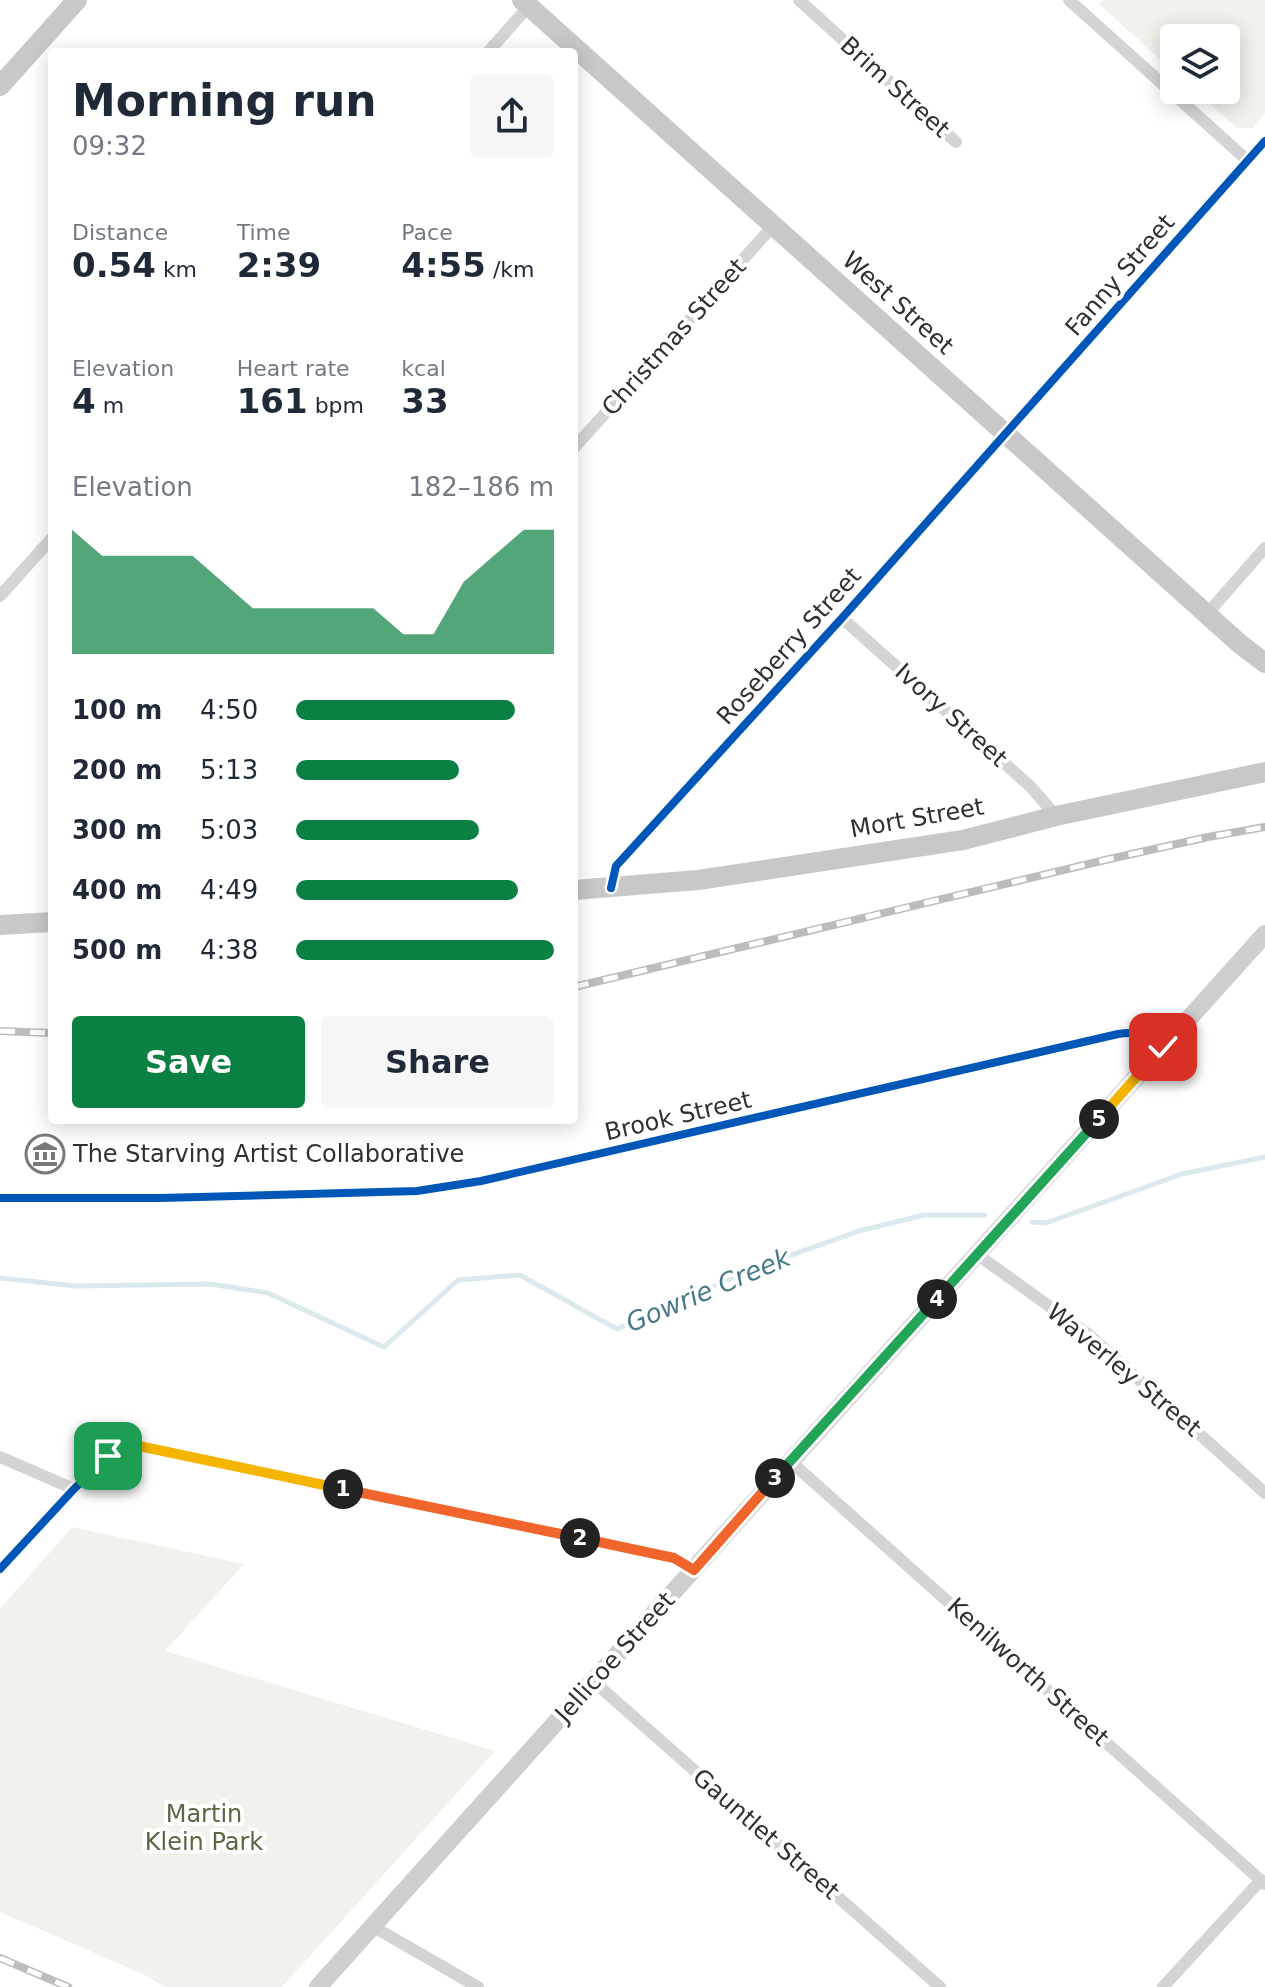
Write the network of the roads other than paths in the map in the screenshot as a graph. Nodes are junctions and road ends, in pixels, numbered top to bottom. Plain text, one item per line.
1 (77, 0) edge
2 (799, 0) edge
3 (1069, 0) edge
4 (526, 3) edge
5 (491, 48) edge
6 (576, 48) edge
7 (578, 50) edge
8 (0, 86) edge
9 (1265, 141) edge
10 (956, 142) dead end
11 (1247, 160) junction
12 (773, 226) junction
13 (1006, 435) junction
14 (578, 444) edge
15 (48, 542) edge
16 (1265, 548) edge
17 (0, 596) edge
18 (1207, 614) junction
19 (842, 618) junction
20 (1264, 666) edge
21 (1265, 772) edge
22 (1056, 816) junction
23 (611, 888) junction
24 (578, 890) edge
25 (48, 922) edge
26 (0, 925) edge
27 (1265, 934) edge
28 (1163, 1047) junction
29 (0, 1198) edge
30 (984, 1248) junction
31 (0, 1457) edge
32 (790, 1461) junction
33 (74, 1489) junction
34 (1264, 1490) edge
35 (0, 1569) edge
36 (694, 1570) junction
37 (593, 1681) junction
38 (1263, 1882) edge
39 (372, 1926) junction
40 (318, 1987) edge
41 (478, 1987) edge
42 (940, 1987) edge
43 (1163, 1987) edge

1 - 8 main road
2 - 10 street, Brim Street
3 - 11 street
4 - 5 street
4 - 6 main road, West Street
7 - 12 main road, West Street
9 - 11 street, Fanny Street
11 - 13 street, Fanny Street
12 - 13 main road, West Street
12 - 14 street, Christmas Street
13 - 18 main road, West Street
13 - 19 street, Roseberry Street
15 - 17 street
16 - 18 street
18 - 20 main road, West Street
19 - 22 street, Ivory Street
19 - 23 street, Roseberry Street
21 - 22 main road, Mort Street
22 - 23 main road, Mort Street
23 - 24 main road, Mort Street
25 - 26 main road
27 - 28 main road, Jellicoe Street
28 - 29 street, Brook Street
28 - 30 main road, Jellicoe Street
30 - 32 main road, Jellicoe Street
30 - 34 street, Waverley Street
31 - 33 street
32 - 36 main road, Jellicoe Street
32 - 38 street, Kenilworth Street
33 - 35 street
33 - 36 street
36 - 37 main road, Jellicoe Street
37 - 39 main road, Jellicoe Street
37 - 42 street, Gauntlet Street
38 - 43 street
39 - 40 main road, Jellicoe Street
39 - 41 street

